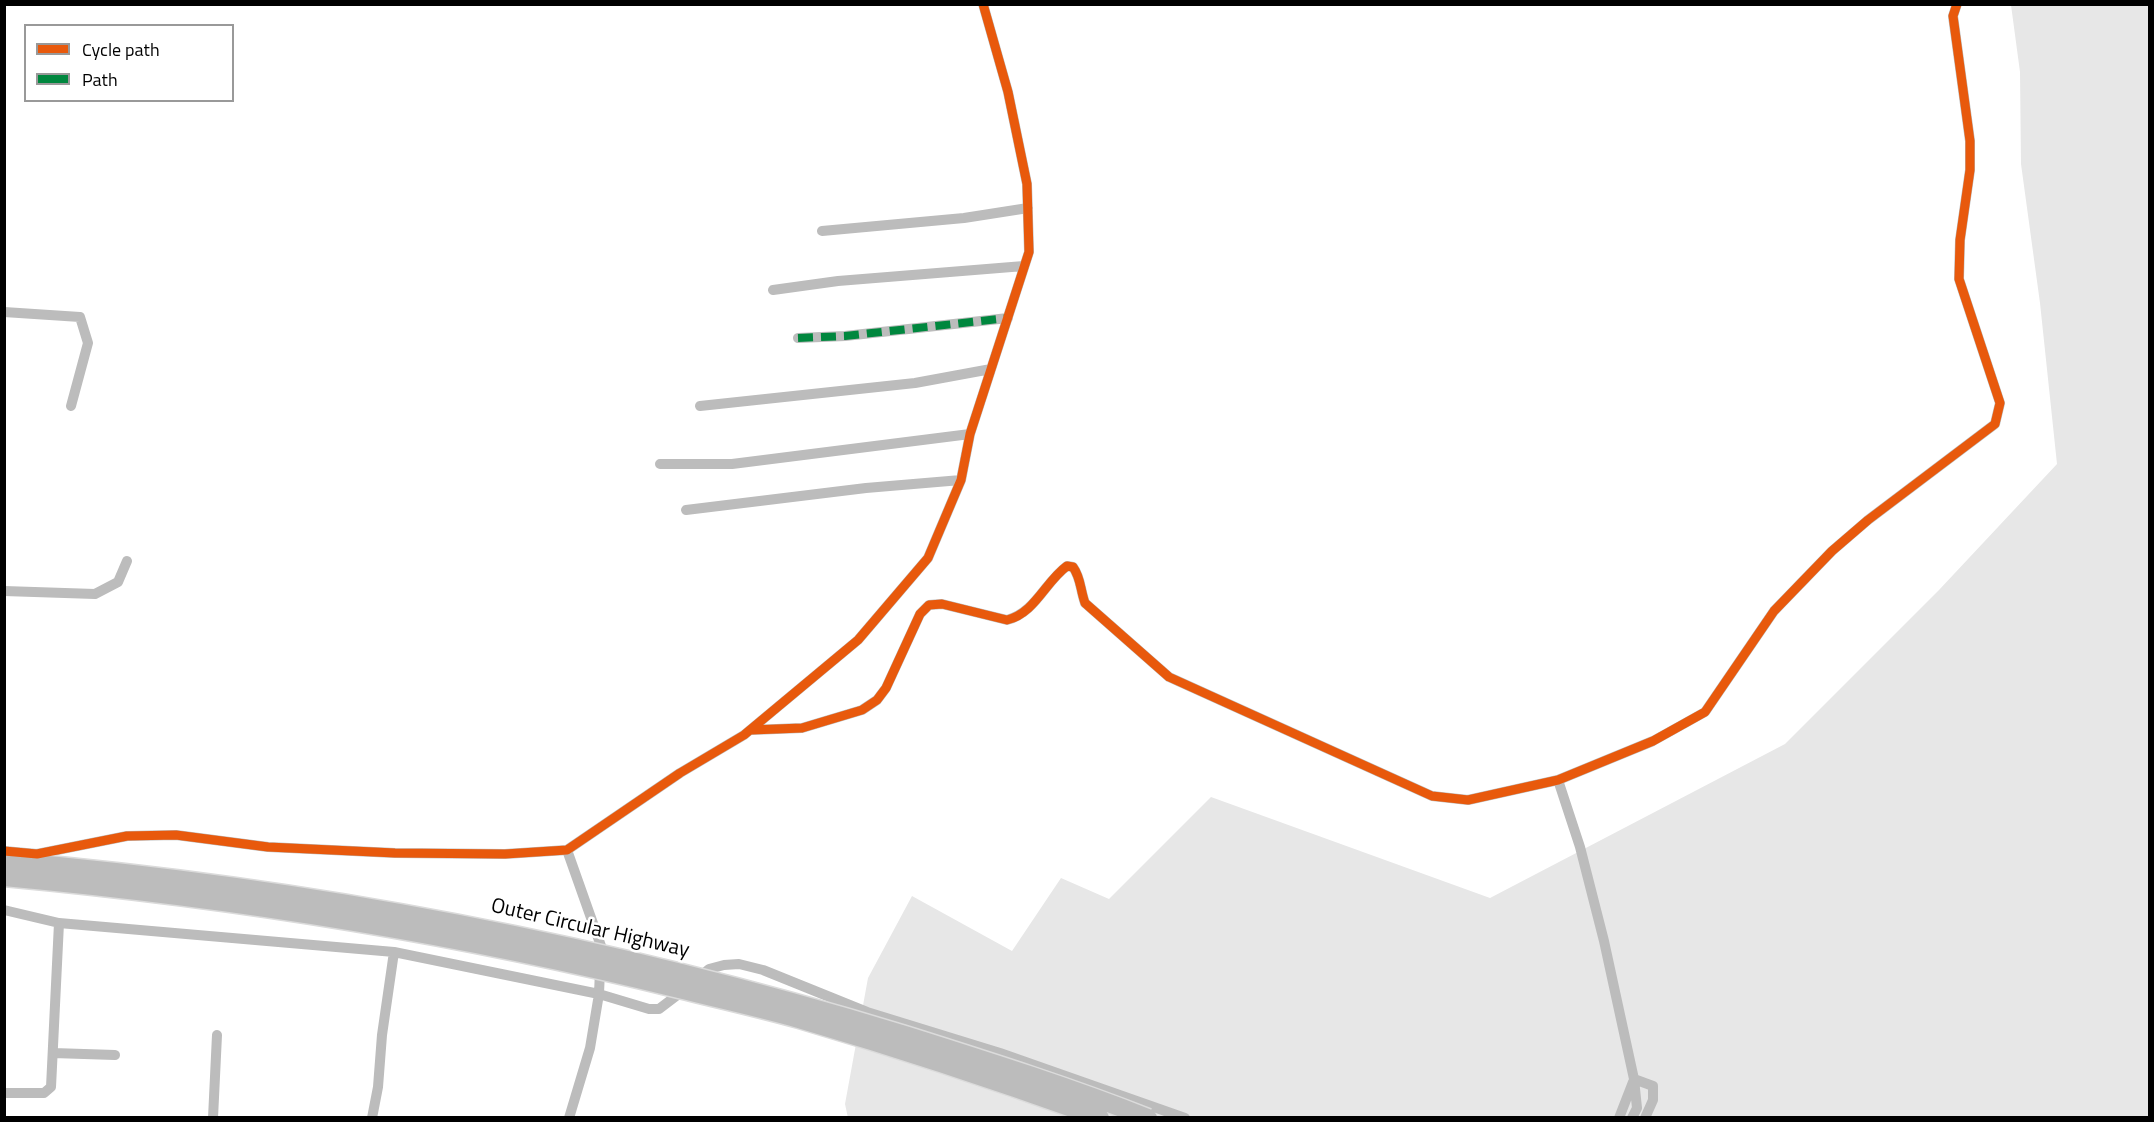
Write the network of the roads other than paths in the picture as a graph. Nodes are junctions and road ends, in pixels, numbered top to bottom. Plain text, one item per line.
1 (983, 4) edge
2 (1957, 4) edge
3 (1028, 208) junction
4 (822, 231) dead end
5 (1024, 266) junction
6 (773, 290) dead end
7 (4, 312) edge
8 (1008, 318) junction
9 (798, 338) dead end
10 (991, 369) junction
11 (71, 406) dead end
12 (700, 406) dead end
13 (970, 434) junction
14 (660, 464) dead end
15 (961, 480) junction
16 (686, 510) dead end
17 (127, 561) dead end
18 (4, 591) edge
19 (751, 730) junction
20 (1557, 780) junction
21 (567, 850) junction
22 (4, 851) edge
23 (4, 861) edge
24 (4, 877) edge
25 (5, 910) edge
26 (59, 923) junction
27 (394, 952) junction
28 (599, 993) junction
29 (217, 1035) dead end
30 (53, 1053) junction
31 (115, 1055) dead end
32 (1635, 1079) junction
33 (4, 1093) edge
34 (213, 1118) edge
35 (372, 1118) edge
36 (569, 1118) edge
37 (1100, 1118) edge
38 (1148, 1118) edge
39 (1185, 1118) edge
40 (1619, 1118) edge
41 (1632, 1118) edge
42 (1645, 1118) edge

1 - 3 street
2 - 20 street
3 - 4 street
3 - 5 street
5 - 6 street
5 - 8 street
7 - 11 street
8 - 9 street
8 - 10 street
10 - 12 street
10 - 13 street
13 - 14 street
13 - 15 street
15 - 16 street
15 - 19 street
17 - 18 street
19 - 20 street
19 - 21 street
20 - 32 street
21 - 22 street
21 - 28 street
23 - 38 highway, Outer Circular Highway, bridge
24 - 37 highway, Outer Circular Highway, bridge
25 - 26 street
26 - 27 street
26 - 30 street
27 - 28 street
27 - 35 street
28 - 36 street
28 - 39 street
29 - 34 street
30 - 31 street
30 - 33 street
32 - 40 street
32 - 41 street
32 - 42 street

